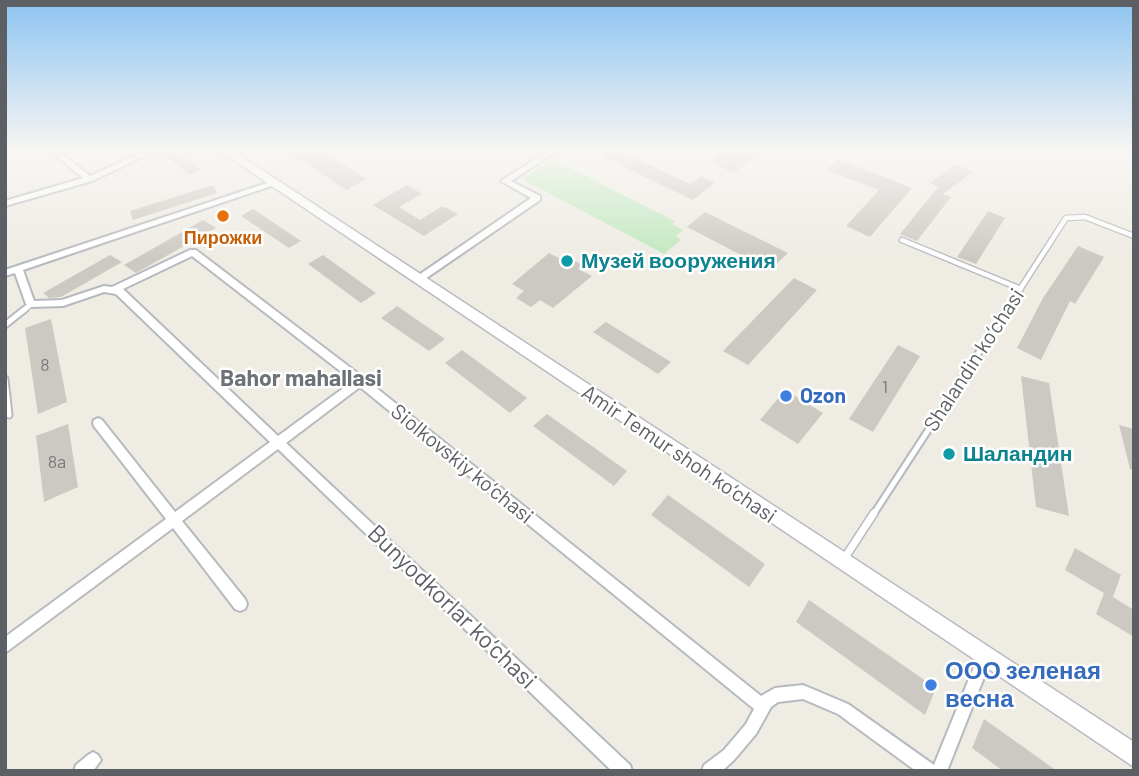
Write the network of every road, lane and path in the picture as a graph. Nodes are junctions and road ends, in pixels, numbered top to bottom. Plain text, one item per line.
1 (61, 187) edge
2 (263, 187) edge
3 (278, 187) edge
4 (517, 187) edge
5 (5, 204) edge
6 (1134, 236) edge
7 (902, 240) dead end
8 (18, 269) junction
9 (5, 273) edge
10 (419, 279) junction
11 (115, 289) junction
12 (1021, 289) junction
13 (31, 304) junction
14 (5, 324) edge
15 (5, 379) edge
16 (360, 381) junction
17 (9, 415) dead end
18 (98, 423) dead end
19 (279, 442) junction
20 (174, 520) junction
21 (842, 562) junction
22 (240, 604) dead end
23 (5, 646) edge
24 (985, 657) junction
25 (763, 707) junction
26 (1134, 756) edge
27 (624, 771) edge
28 (710, 771) edge
29 (929, 771) edge
30 (939, 771) edge

1 - 5 street
2 - 8 street
3 - 10 main road, Amir Temur shoh ko‘chasi
4 - 10 street
6 - 12 lane, Shalandin ko‘chasi
7 - 12 lane
8 - 9 street
8 - 13 street
10 - 21 main road, Amir Temur shoh ko‘chasi
11 - 13 street
11 - 16 street, Siolkovskiy ko‘chasi
11 - 19 street, Bunyodkorlar ko‘chasi
12 - 21 lane, Shalandin ko‘chasi
13 - 14 lane
15 - 17 lane
16 - 19 street
16 - 25 street, Siolkovskiy ko‘chasi
18 - 20 street
19 - 20 street
19 - 27 street, Bunyodkorlar ko‘chasi
20 - 22 street
20 - 23 street
21 - 24 main road, Amir Temur shoh ko‘chasi
24 - 26 main road, Amir Temur shoh ko‘chasi
24 - 30 street
25 - 28 street
25 - 29 street

